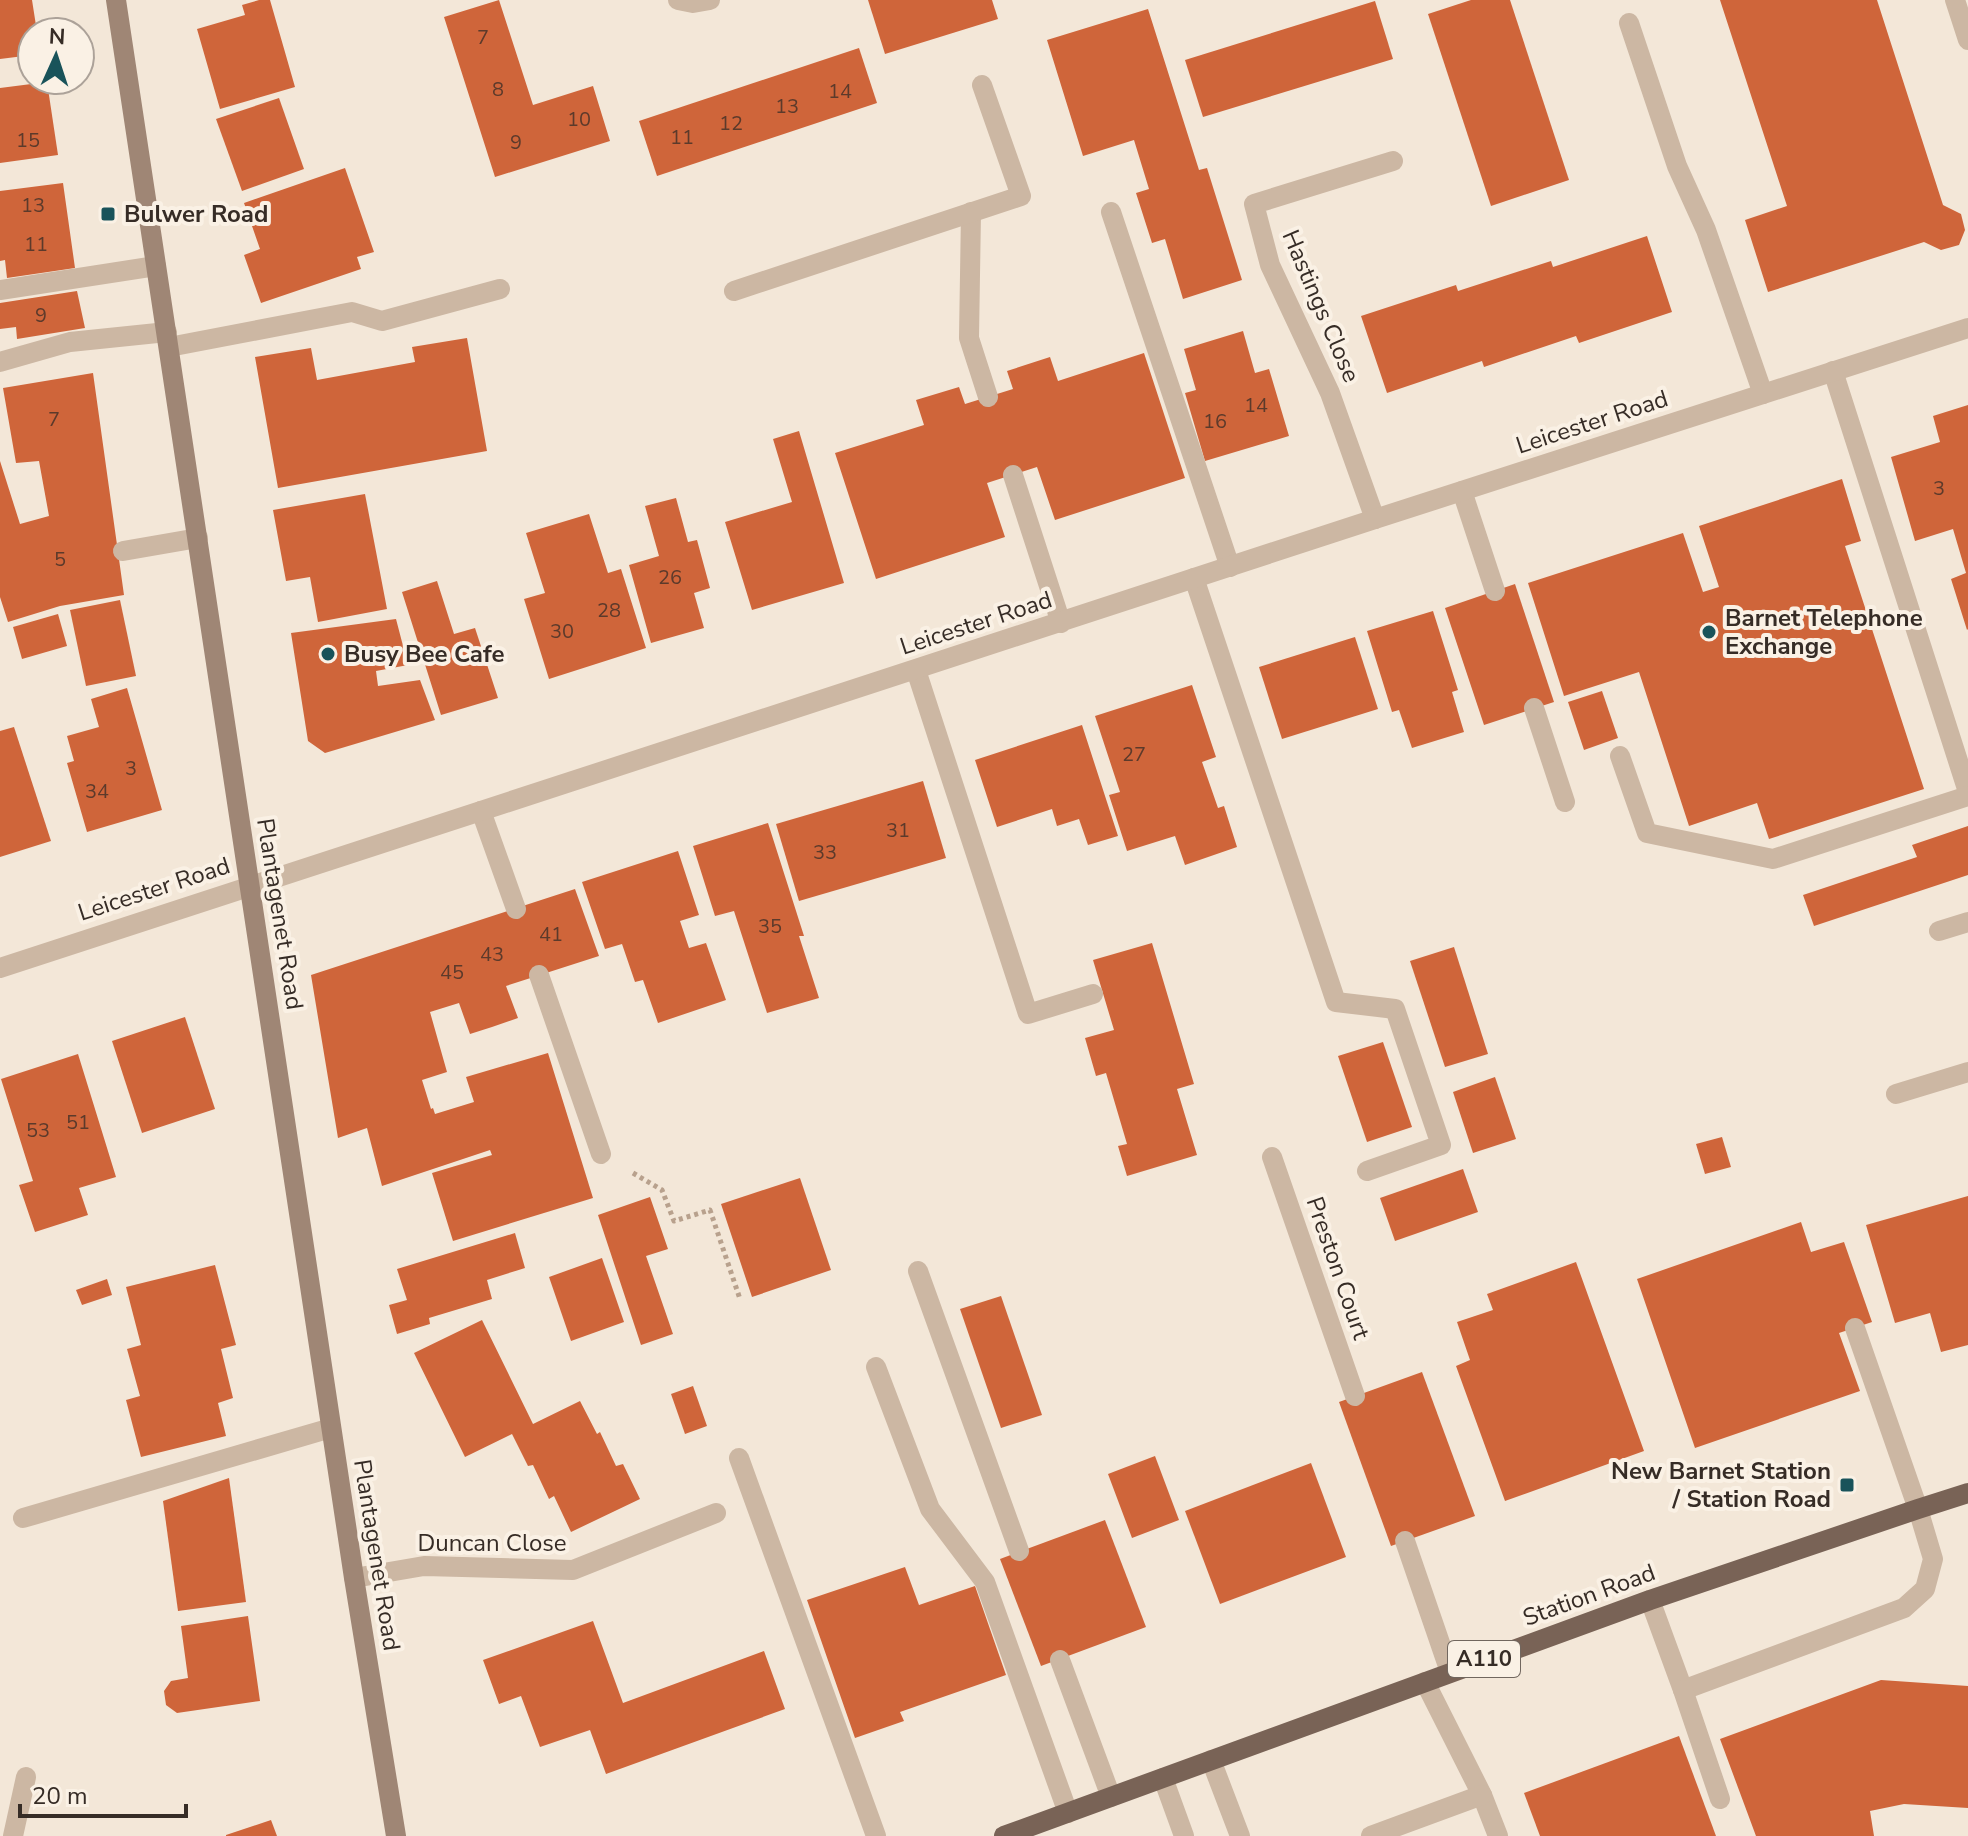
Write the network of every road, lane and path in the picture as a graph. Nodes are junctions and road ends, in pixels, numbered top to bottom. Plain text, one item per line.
1 (116, 0) edge
2 (678, 0) edge
3 (710, 0) edge
4 (1955, 0) edge
5 (1629, 23) dead end
6 (1968, 40) edge
7 (982, 85) dead end
8 (1393, 161) dead end
9 (971, 212) junction
10 (1111, 212) dead end
11 (156, 266) junction
12 (500, 289) dead end
13 (0, 290) edge
14 (734, 291) dead end
15 (1968, 328) edge
16 (168, 340) junction
17 (0, 362) edge
18 (1833, 371) junction
19 (1763, 394) junction
20 (988, 397) dead end
21 (1013, 475) dead end
22 (1462, 491) junction
23 (1375, 519) junction
24 (198, 538) junction
25 (123, 551) dead end
26 (1230, 567) junction
27 (1194, 578) junction
28 (1495, 591) dead end
29 (1061, 623) junction
30 (916, 670) junction
31 (1534, 708) dead end
32 (1620, 756) dead end
33 (1968, 794) edge
34 (1565, 802) dead end
35 (481, 811) junction
36 (249, 885) junction
37 (516, 909) dead end
38 (1968, 922) edge
39 (1939, 931) dead end
40 (0, 968) edge
41 (539, 975) dead end
42 (1093, 994) dead end
43 (1968, 1072) edge
44 (1896, 1094) dead end
45 (601, 1154) joint
46 (1272, 1157) dead end
47 (1367, 1171) dead end
48 (918, 1271) dead end
49 (740, 1299) dead end
50 (1855, 1328) dead end
51 (876, 1367) dead end
52 (1355, 1396) dead end
53 (331, 1428) junction
54 (739, 1458) dead end
55 (1968, 1493) edge
56 (1918, 1509) junction
57 (716, 1513) dead end
58 (23, 1518) dead end
59 (1405, 1541) dead end
60 (1019, 1551) dead end
61 (354, 1578) junction
62 (1650, 1600) junction
63 (1060, 1660) dead end
64 (1450, 1672) junction
65 (1425, 1682) junction
66 (1683, 1690) junction
67 (1211, 1760) junction
68 (26, 1777) dead end
69 (1163, 1778) junction
70 (1482, 1795) junction
71 (1111, 1797) junction
72 (1720, 1799) dead end
73 (1068, 1813) junction
74 (1009, 1835) edge
75 (13, 1836) edge
76 (396, 1836) edge
77 (876, 1836) edge
78 (1184, 1836) edge
79 (1240, 1836) edge
80 (1371, 1836) edge
81 (1498, 1836) edge

1 - 11 street, Plantagenet Road
2 - 3 street
4 - 6 street
5 - 19 street
7 - 9 street
8 - 23 street, Hastings Close
9 - 14 street
9 - 20 street
10 - 26 street
11 - 13 street
11 - 16 street, Plantagenet Road
12 - 16 street
15 - 18 street, Leicester Road
16 - 17 street
16 - 24 street, Plantagenet Road
18 - 19 street, Leicester Road
18 - 33 street
19 - 22 street, Leicester Road
21 - 29 street
22 - 23 street, Leicester Road
22 - 28 street
23 - 26 street, Leicester Road
24 - 25 street
24 - 36 street, Plantagenet Road
26 - 27 street, Leicester Road
27 - 29 street, Leicester Road
27 - 47 street
29 - 30 street, Leicester Road
30 - 35 street, Leicester Road
30 - 42 street
31 - 34 street
32 - 33 street
35 - 36 street, Leicester Road
35 - 37 street
36 - 40 street, Leicester Road
36 - 53 street, Plantagenet Road
38 - 39 street
41 - 45 street
43 - 44 street
45 - 49 path
46 - 52 street, Preston Court
48 - 60 street
50 - 56 street
51 - 73 street
53 - 58 street
53 - 61 street, Plantagenet Road
54 - 77 street
55 - 56 main road, Station Road / A110
56 - 62 main road, Station Road / A110
56 - 66 street
57 - 61 street, Duncan Close
59 - 64 street
61 - 76 street, Plantagenet Road
62 - 64 main road, Station Road / A110
62 - 66 street
63 - 71 street
64 - 65 main road, Station Road / A110
65 - 67 main road, Station Road / A110
65 - 70 street
66 - 72 street
67 - 69 main road, Station Road / A110
67 - 79 street
68 - 75 street
69 - 71 main road, Station Road / A110
69 - 78 street
70 - 80 street
70 - 81 street
71 - 73 main road, Station Road / A110
73 - 74 main road, Station Road / A110

